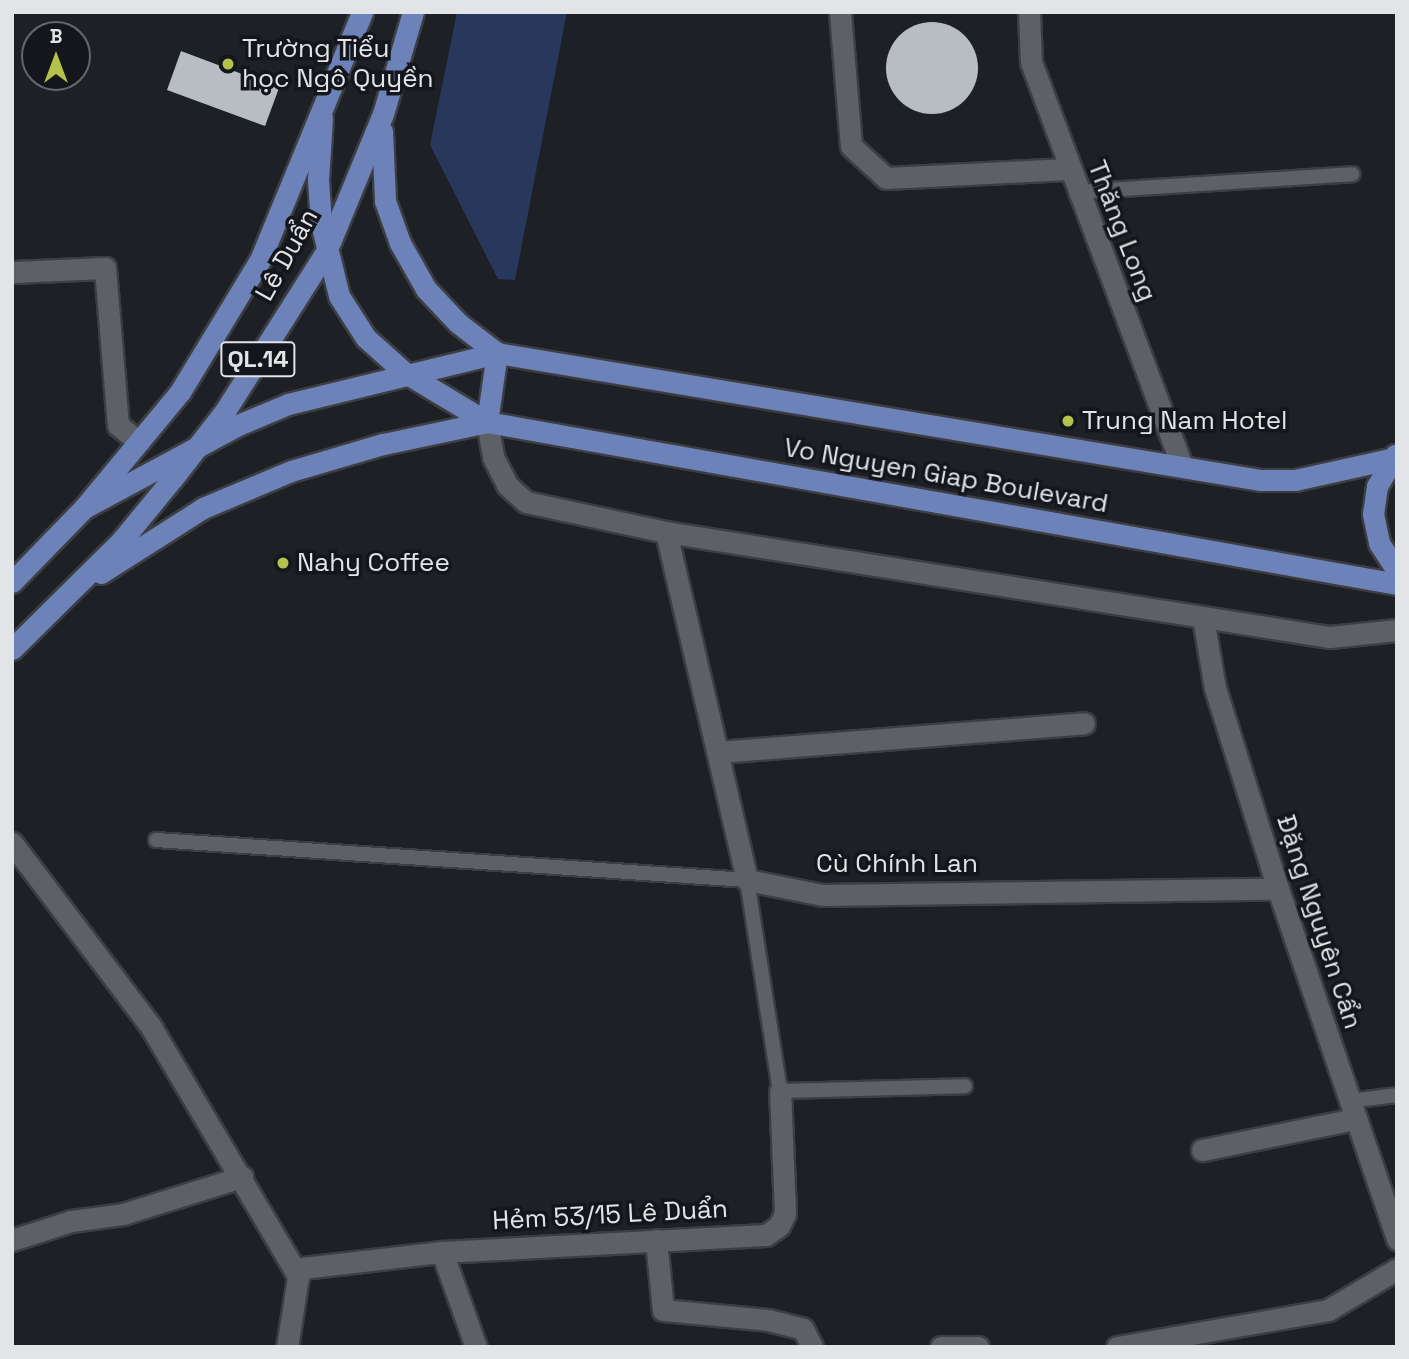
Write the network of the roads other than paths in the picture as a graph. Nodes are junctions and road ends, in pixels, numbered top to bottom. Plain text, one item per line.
1 (362, 12) edge
2 (413, 12) edge
3 (840, 12) edge
4 (1029, 12) edge
5 (383, 114) junction
6 (321, 118) junction
7 (1068, 169) junction
8 (1352, 174) dead end
9 (1076, 192) junction
10 (326, 252) junction
11 (12, 272) edge
12 (497, 353) junction
13 (404, 372) junction
14 (486, 422) junction
15 (139, 442) junction
16 (192, 453) junction
17 (1394, 456) edge
18 (1182, 466) junction
19 (84, 508) junction
20 (666, 532) junction
21 (1397, 571) edge
22 (12, 582) edge
23 (1397, 584) edge
24 (66, 596) junction
25 (1203, 618) junction
26 (1397, 630) edge
27 (12, 649) edge
28 (1084, 723) dead end
29 (719, 752) junction
30 (156, 840) dead end
31 (12, 843) edge
32 (747, 880) junction
33 (1278, 888) junction
34 (965, 1086) dead end
35 (780, 1091) junction
36 (1397, 1095) edge
37 (1352, 1110) junction
38 (1202, 1150) dead end
39 (242, 1177) junction
40 (1390, 1202) edge
41 (1397, 1239) edge
42 (12, 1240) edge
43 (656, 1240) junction
44 (442, 1252) junction
45 (294, 1269) junction
46 (1397, 1269) edge
47 (287, 1347) edge
48 (476, 1347) edge
49 (812, 1347) edge
50 (941, 1347) edge
51 (978, 1347) edge
52 (1117, 1347) edge

1 - 6 main road, Lê Duẩn / QL.14
2 - 5 main road, Lê Duẩn / QL.14
3 - 7 street
4 - 7 street, Thăng Long
5 - 10 main road, Lê Duẩn / QL.14
5 - 12 main road
6 - 10 main road
6 - 15 main road, Lê Duẩn / QL.14
7 - 9 street, Thăng Long
8 - 9 lane
9 - 18 street, Thăng Long
10 - 13 main road
10 - 16 main road, Lê Duẩn / QL.14
11 - 15 street
12 - 13 main road
12 - 14 main road
12 - 18 main road, Vo Nguyen Giap Boulevard
13 - 14 main road
13 - 16 main road
14 - 20 street
14 - 23 main road, Vo Nguyen Giap Boulevard
14 - 24 main road
15 - 19 main road, Lê Duẩn / QL.14
16 - 19 main road
16 - 24 main road, Lê Duẩn / QL.14
17 - 18 main road, Vo Nguyen Giap Boulevard
17 - 21 main road
19 - 22 main road, Lê Duẩn / QL.14
20 - 25 street
20 - 29 street
24 - 27 main road, Lê Duẩn / QL.14
25 - 26 street
25 - 33 street, Đặng Nguyên Cẩn
28 - 29 street
29 - 32 street
30 - 32 lane
31 - 39 street
32 - 33 street, Cù Chính Lan
32 - 35 lane
33 - 37 street, Đặng Nguyên Cẩn
34 - 35 lane
35 - 43 street, Hẻm 53/15 Lê Duẩn
36 - 37 lane
37 - 38 street
37 - 40 street, Đặng Nguyên Cẩn
39 - 42 street
39 - 45 street
40 - 41 street, Đặng Nguyên Cẩn
43 - 44 street, Hẻm 53/15 Lê Duẩn
43 - 49 street
44 - 45 street, Hẻm 53/15 Lê Duẩn
44 - 48 street
45 - 47 street
46 - 52 street
50 - 51 street

